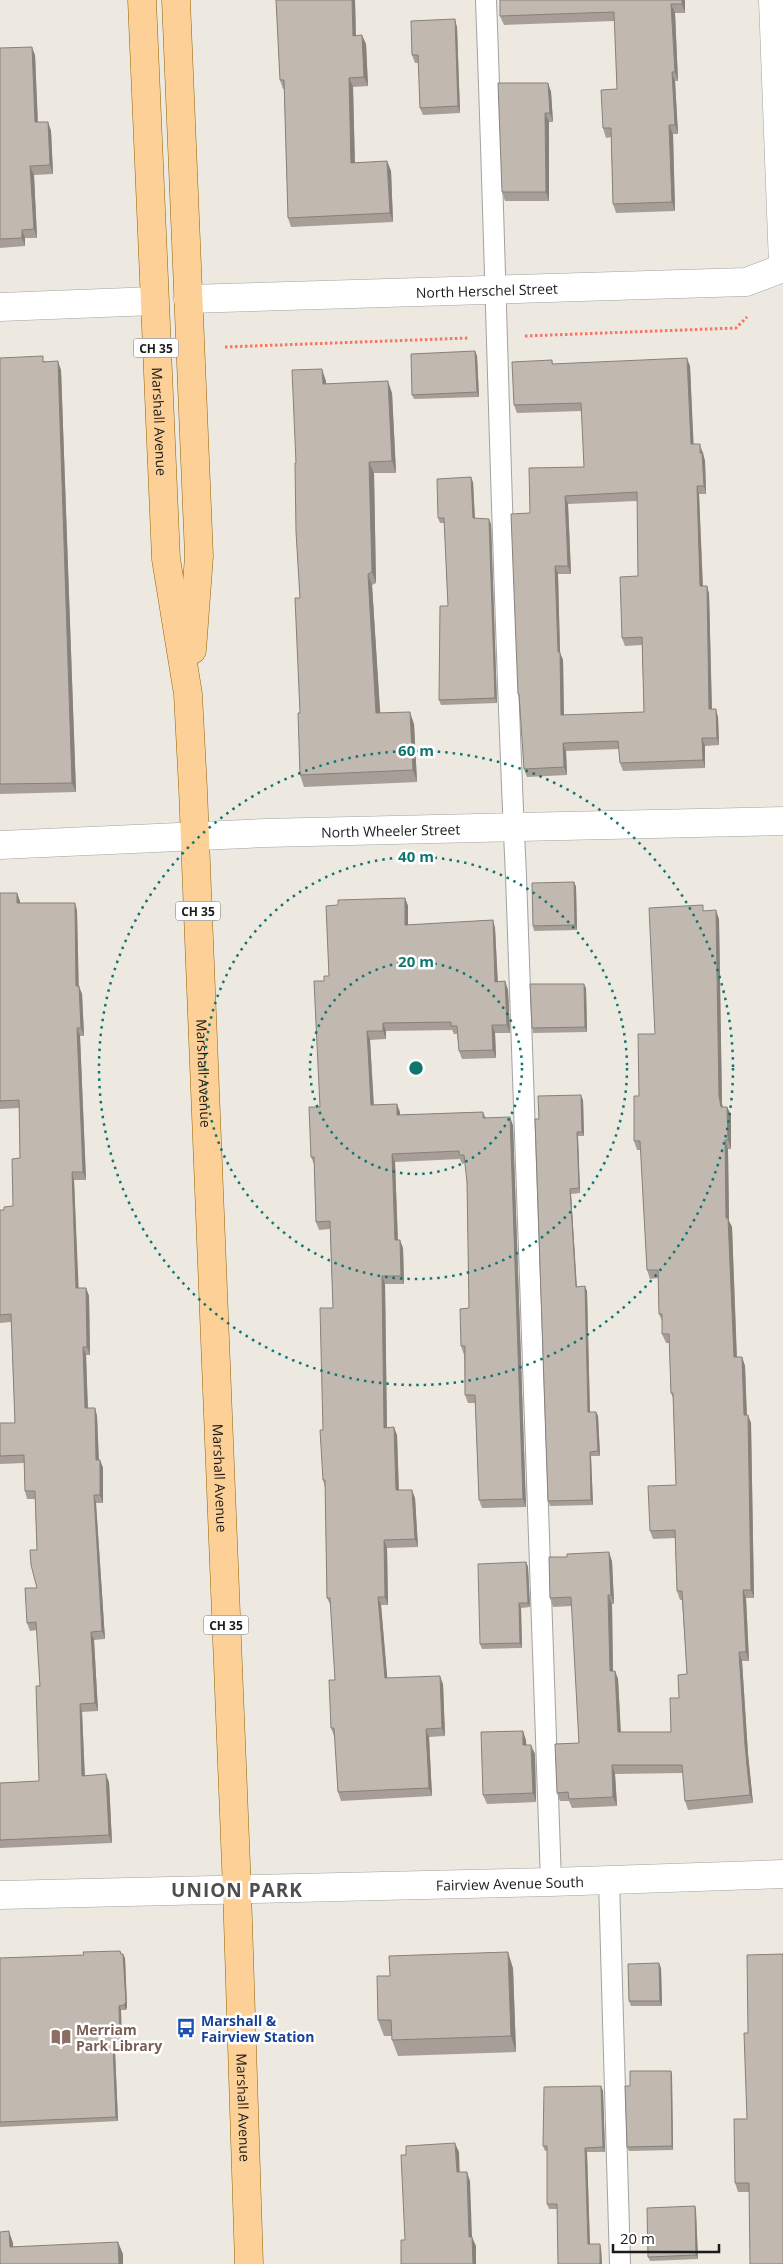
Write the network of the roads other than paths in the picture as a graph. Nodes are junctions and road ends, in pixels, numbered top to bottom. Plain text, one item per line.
1 (142, 0) edge
2 (176, 0) edge
3 (486, 0) edge
4 (773, 0) edge
5 (783, 264) edge
6 (783, 268) edge
7 (497, 289) junction
8 (188, 300) junction
9 (154, 301) junction
10 (0, 307) edge
11 (188, 694) junction
12 (783, 821) edge
13 (514, 827) junction
14 (195, 837) junction
15 (0, 845) edge
16 (783, 1874) edge
17 (608, 1880) junction
18 (551, 1882) junction
19 (237, 1890) junction
20 (0, 1895) edge
21 (249, 2264) edge
22 (620, 2264) edge

1 - 9 main road, Marshall Avenue / CH 35
2 - 8 main road, Marshall Avenue / CH 35
3 - 7 lane
4 - 5 street
6 - 7 street, North Herschel Street
7 - 8 street, North Herschel Street
7 - 13 lane
8 - 11 main road, Marshall Avenue / CH 35
9 - 10 street
9 - 11 main road, Marshall Avenue / CH 35
11 - 14 main road, Marshall Avenue / CH 35
12 - 13 street, North Wheeler Street
13 - 14 street, North Wheeler Street
13 - 18 lane
14 - 15 street, North Wheeler Street
14 - 19 main road, Marshall Avenue / CH 35
16 - 17 street, Fairview Avenue South
17 - 18 street, Fairview Avenue South
17 - 22 lane
18 - 19 street, Fairview Avenue South
19 - 20 street, Fairview Avenue South
19 - 21 main road, Marshall Avenue / CH 35

